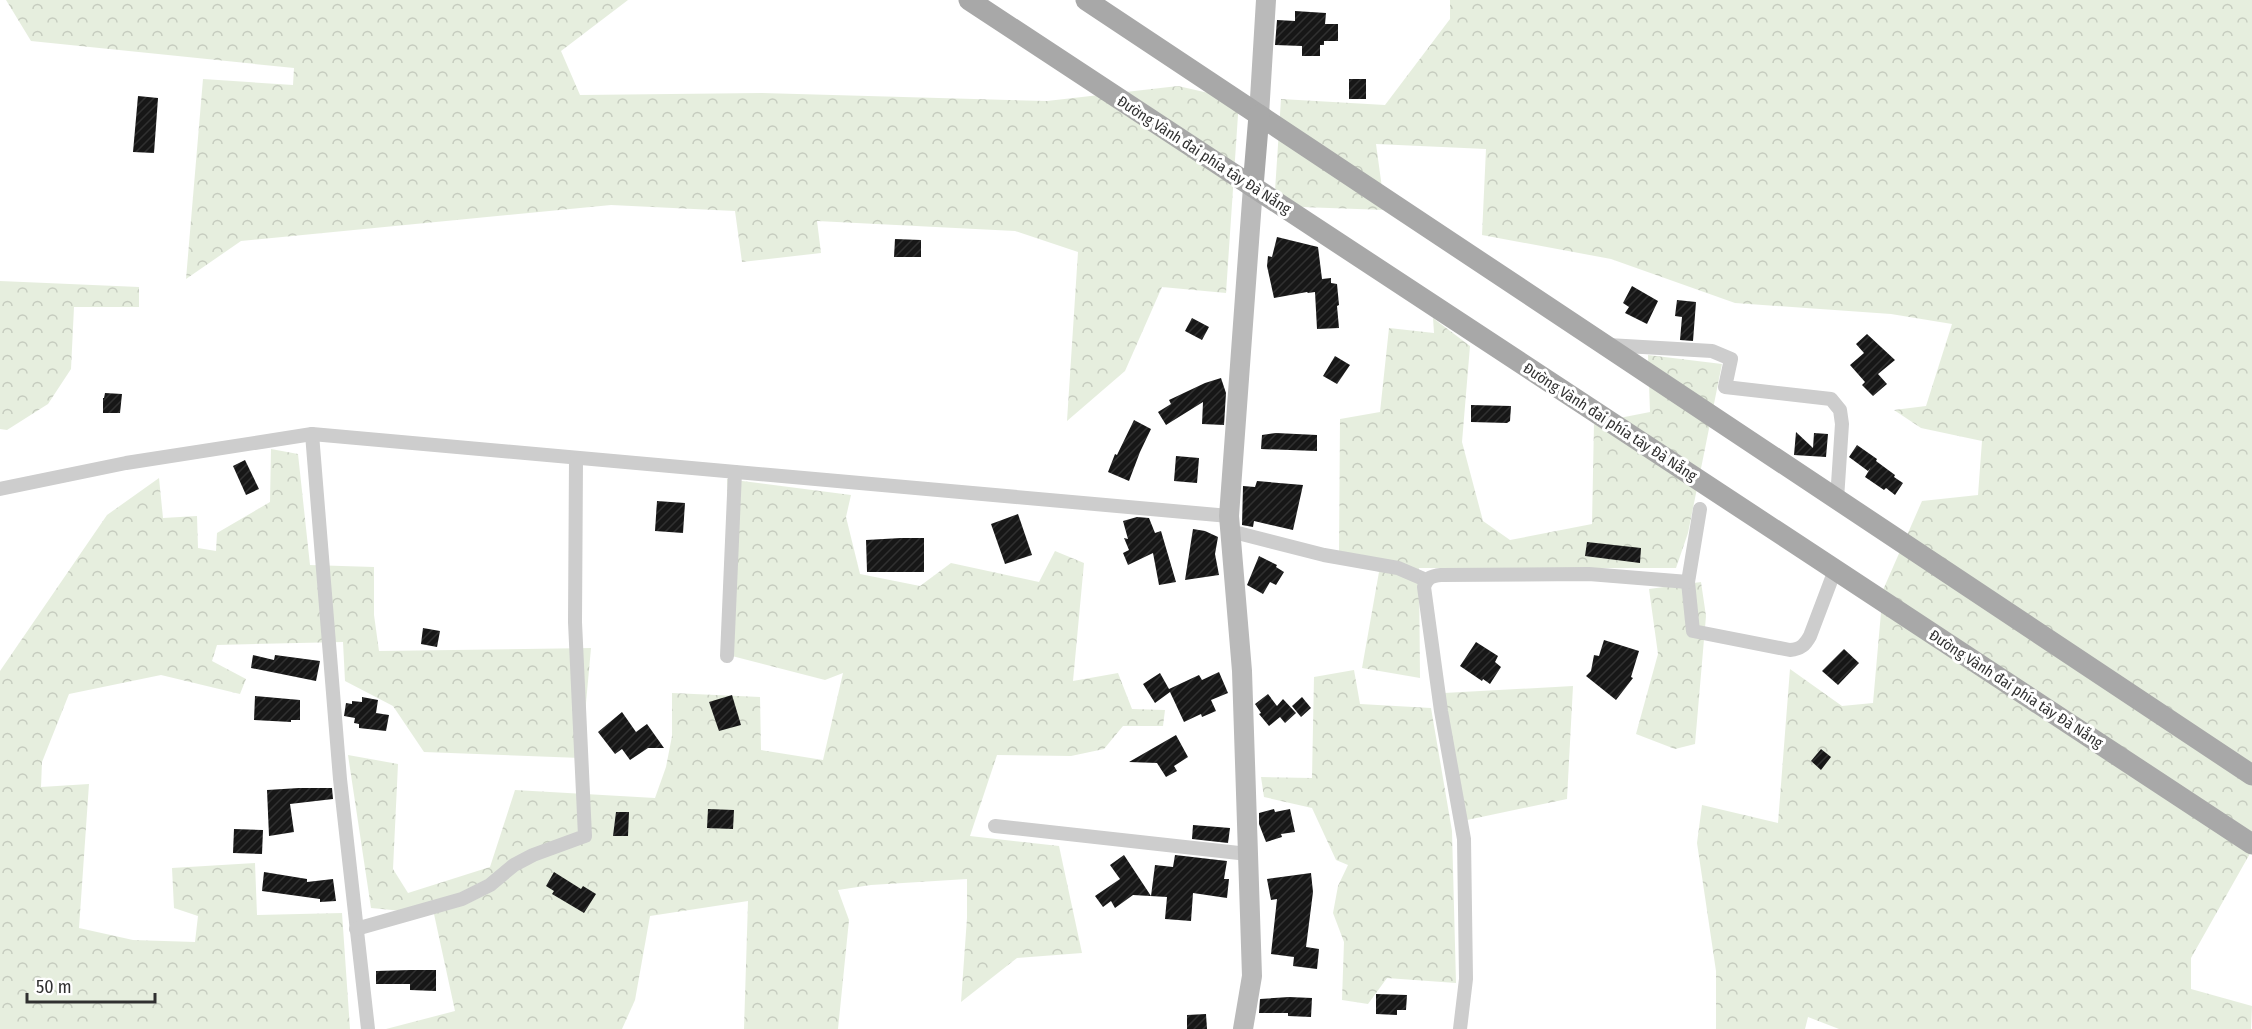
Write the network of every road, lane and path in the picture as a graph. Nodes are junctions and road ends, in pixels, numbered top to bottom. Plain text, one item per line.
1 (969, 0) edge
2 (1086, 0) edge
3 (1266, 0) edge
4 (1259, 115) junction
5 (1253, 187) junction
6 (1605, 345) junction
7 (312, 434) junction
8 (576, 459) junction
9 (735, 472) junction
10 (0, 489) edge
11 (1837, 499) junction
12 (1700, 509) dead end
13 (1230, 523) junction
14 (1835, 570) junction
15 (1426, 580) junction
16 (1688, 582) junction
17 (728, 656) dead end
18 (2252, 775) edge
19 (995, 826) dead end
20 (2252, 844) edge
21 (1248, 854) junction
22 (356, 929) junction
23 (368, 1029) edge
24 (1243, 1029) edge
25 (1460, 1029) edge

1 - 5 main road, Đường Vành đai phía tây Đà Nẵng
2 - 4 main road
3 - 4 street
4 - 5 main road
4 - 6 main road
5 - 13 street
5 - 14 main road, Đường Vành đai phía tây Đà Nẵng
6 - 11 main road
6 - 11 street
7 - 8 street
7 - 10 street
7 - 22 street
8 - 9 street
8 - 22 street
9 - 13 street
9 - 17 street
11 - 18 main road
12 - 16 street
13 - 15 street
13 - 21 street
14 - 16 street
14 - 20 main road, Đường Vành đai phía tây Đà Nẵng
15 - 16 street
15 - 25 street
19 - 21 street
21 - 24 street
22 - 23 street

